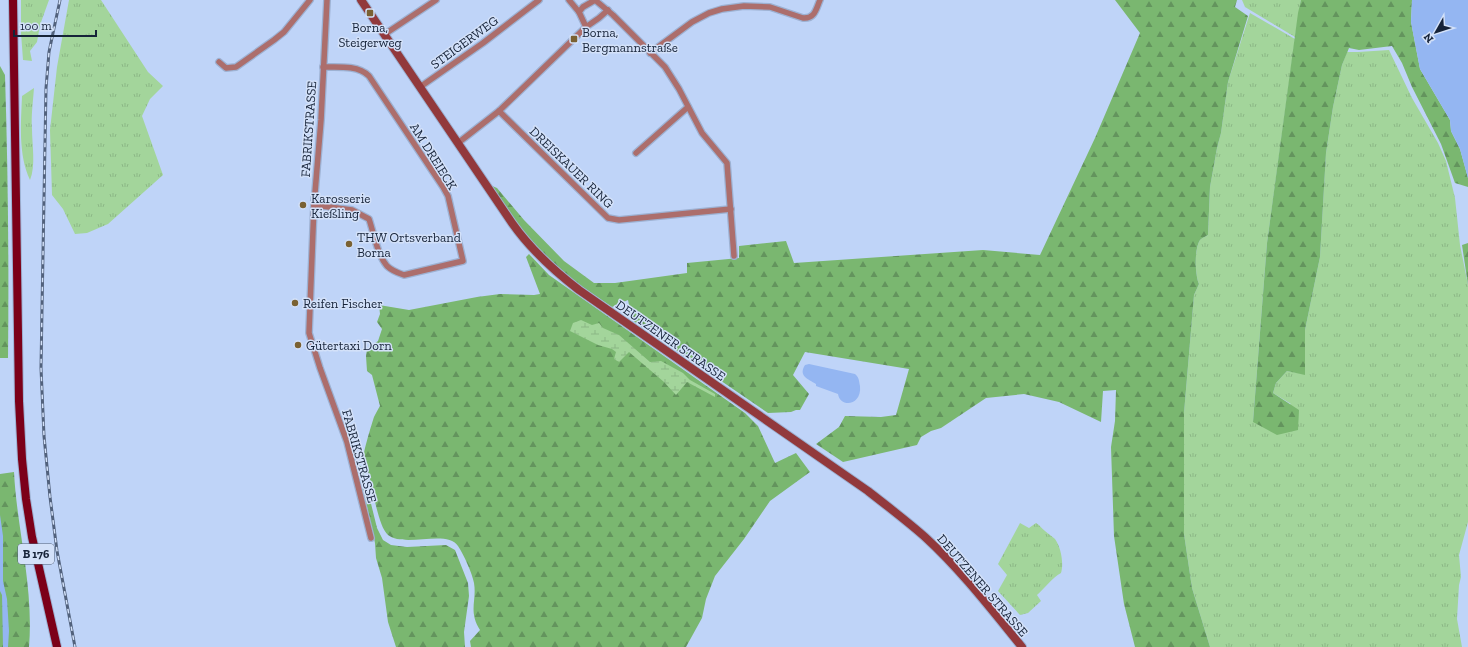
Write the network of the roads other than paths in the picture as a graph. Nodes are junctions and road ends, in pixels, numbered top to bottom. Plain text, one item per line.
1 (13, 0) edge
2 (310, 0) edge
3 (327, 0) edge
4 (362, 0) edge
5 (436, 0) edge
6 (539, 0) edge
7 (570, 0) edge
8 (595, 0) edge
9 (820, 0) edge
10 (608, 10) junction
11 (579, 12) junction
12 (586, 28) junction
13 (385, 34) junction
14 (650, 53) junction
15 (219, 62) dead end
16 (323, 66) junction
17 (420, 87) junction
18 (688, 107) junction
19 (499, 111) junction
20 (458, 143) junction
21 (636, 153) dead end
22 (314, 206) junction
23 (731, 209) junction
24 (734, 256) dead end
25 (371, 538) dead end
26 (57, 647) edge
27 (1022, 647) edge

1 - 26 main road, B 176
2 - 15 street
3 - 16 street, FABRIKSTRASSE
4 - 13 main road, DEUTZENER STRASSE
5 - 13 street
6 - 17 street, STEIGERWEG
7 - 11 street
8 - 10 street
8 - 11 street
9 - 14 street
10 - 12 street
10 - 14 street
11 - 12 street
12 - 19 street
13 - 17 main road, DEUTZENER STRASSE
14 - 18 street
16 - 22 street, FABRIKSTRASSE
16 - 22 street, AM DREIECK
17 - 20 main road, DEUTZENER STRASSE
18 - 21 street
18 - 23 street
19 - 20 street
19 - 23 street, DREISKAUER RING
20 - 27 main road, DEUTZENER STRASSE
22 - 25 street, FABRIKSTRASSE
23 - 24 street

